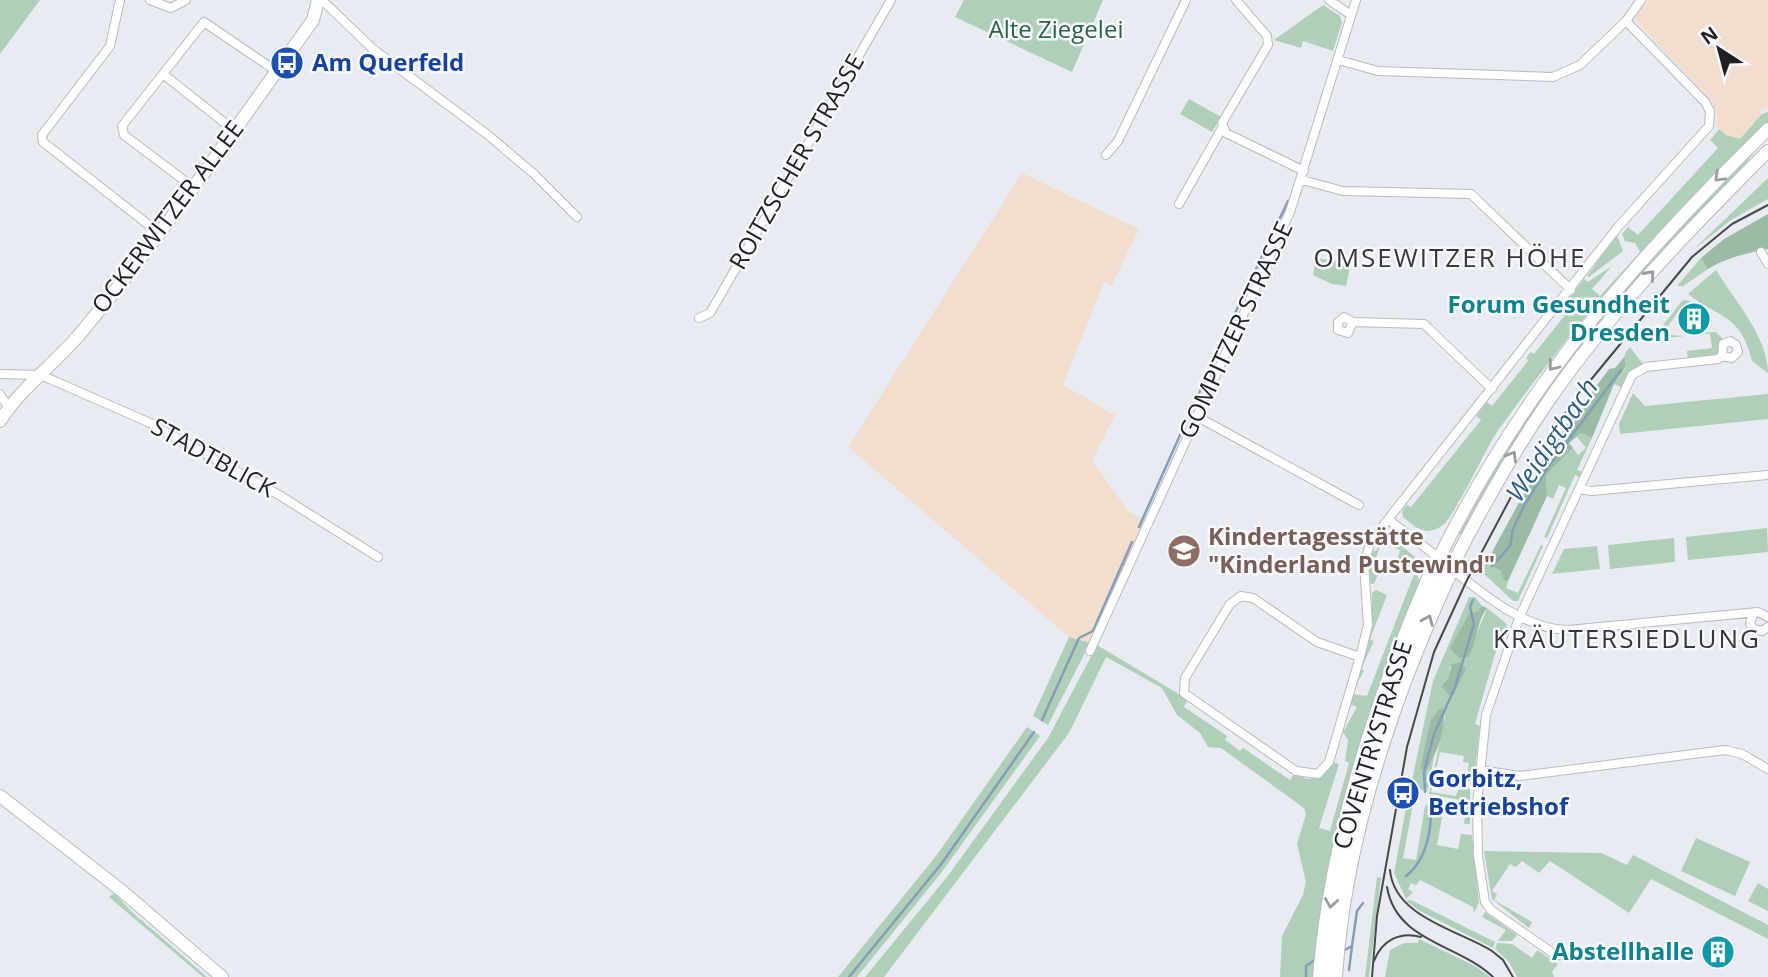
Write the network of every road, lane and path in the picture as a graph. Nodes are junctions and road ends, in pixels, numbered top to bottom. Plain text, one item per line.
1 (120, 0) edge
2 (150, 0) edge
3 (186, 0) edge
4 (891, 0) edge
5 (1185, 0) edge
6 (1236, 0) edge
7 (1329, 0) edge
8 (1356, 0) edge
9 (1641, 0) edge
10 (318, 1) edge
11 (1351, 15) junction
12 (1626, 21) junction
13 (1338, 60) junction
14 (276, 71) junction
15 (163, 74) junction
16 (1222, 128) junction
17 (1768, 129) edge
18 (236, 131) junction
19 (1768, 151) edge
20 (1106, 155) dead end
21 (1303, 176) junction
22 (193, 187) junction
23 (1179, 204) dead end
24 (577, 217) dead end
25 (159, 233) junction
26 (1761, 252) dead end
27 (1768, 264) edge
28 (1572, 290) junction
29 (699, 318) dead end
30 (1353, 322) dead end
31 (1722, 356) dead end
32 (0, 374) edge
33 (39, 375) junction
34 (1492, 389) junction
35 (0, 394) edge
36 (8, 407) junction
37 (1196, 416) junction
38 (0, 421) edge
39 (1768, 475) edge
40 (1579, 489) junction
41 (1359, 505) dead end
42 (1389, 520) junction
43 (378, 557) dead end
44 (1445, 563) junction
45 (1753, 615) junction
46 (1768, 617) edge
47 (1519, 618) junction
48 (1768, 627) edge
49 (1090, 651) dead end
50 (1360, 657) junction
51 (1768, 769) edge
52 (1480, 770) junction
53 (0, 796) edge
54 (1557, 956) dead end
55 (222, 977) edge
56 (1321, 977) edge
57 (1334, 977) edge

1 - 25 street
2 - 3 street
4 - 29 street, ROITZSCHER STRASSE
5 - 20 street
6 - 16 street
7 - 11 street
8 - 11 street, GOMPITZER STRASSE
9 - 12 street
10 - 14 main road, OCKERWITZER ALLEE
10 - 24 street
11 - 13 street, GOMPITZER STRASSE
12 - 13 street
12 - 28 street
13 - 21 street, GOMPITZER STRASSE
14 - 15 street
14 - 18 main road, OCKERWITZER ALLEE
15 - 18 street
15 - 22 street
16 - 21 street
16 - 23 street
17 -> 44 main road, COVENTRYSTRASSE
18 - 22 main road, OCKERWITZER ALLEE
44 -> 19 main road, COVENTRYSTRASSE
21 - 28 street
21 - 37 street, GOMPITZER STRASSE
22 - 25 main road, OCKERWITZER ALLEE
25 - 33 main road, OCKERWITZER ALLEE
26 - 27 street
28 - 34 street
30 - 34 street
31 - 40 street
32 - 33 street
33 - 36 main road, OCKERWITZER ALLEE
33 - 43 street, STADTBLICK
34 - 42 street
35 - 36 street
36 - 38 main road, OCKERWITZER ALLEE
37 - 41 street
37 - 49 street, GOMPITZER STRASSE
39 - 40 street
40 - 47 street
42 - 44 street
42 - 50 street
44 - 47 street
44 -> 56 highway, COVENTRYSTRASSE
57 -> 44 highway, COVENTRYSTRASSE
45 - 46 street
45 - 47 street
45 - 48 street
47 - 52 street
50 - 50 street
51 - 52 street
52 - 54 street
53 - 55 main road

